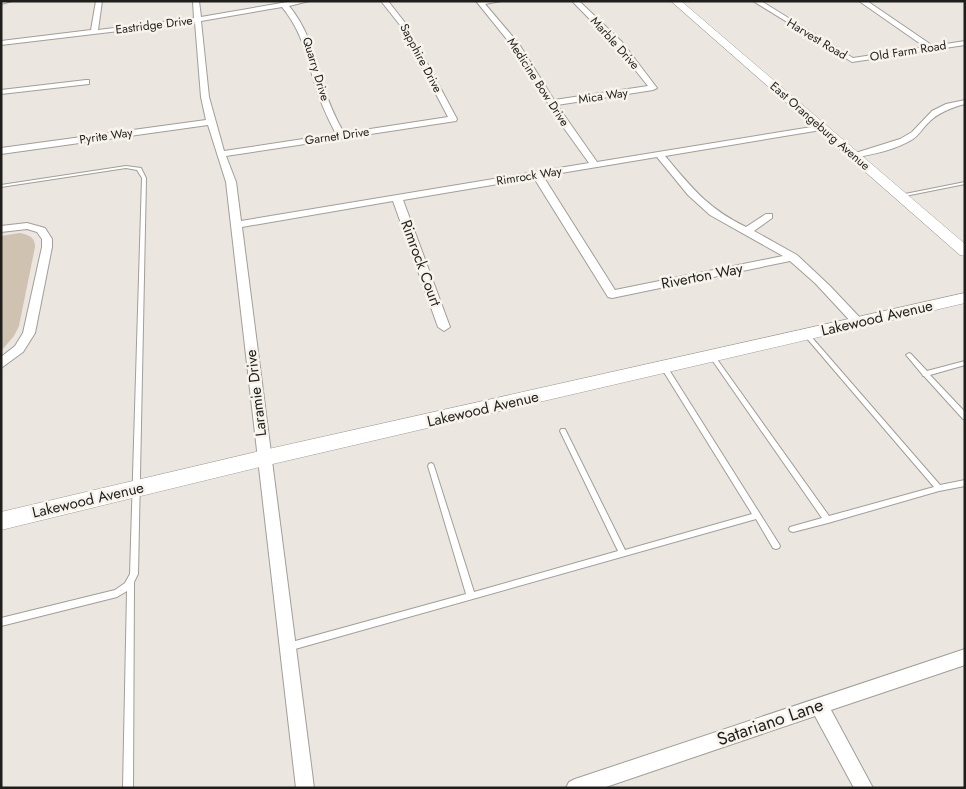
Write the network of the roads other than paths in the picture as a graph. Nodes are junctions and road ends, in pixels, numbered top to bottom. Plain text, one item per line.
1 (9, 1) edge
2 (99, 1) edge
3 (196, 1) edge
4 (306, 1) edge
5 (384, 1) edge
6 (498, 1) edge
7 (575, 1) edge
8 (676, 1) edge
9 (756, 1) edge
10 (862, 1) edge
11 (1, 2) edge
12 (480, 2) edge
13 (286, 6) junction
14 (198, 20) junction
15 (94, 32) junction
16 (1, 42) edge
17 (965, 43) edge
18 (932, 48) junction
19 (852, 60) joint
20 (86, 82) dead end
21 (653, 88) joint
22 (1, 92) edge
23 (965, 102) edge
24 (553, 103) junction
25 (452, 119) joint
26 (210, 122) junction
27 (822, 127) junction
28 (341, 136) junction
29 (1, 151) edge
30 (221, 154) junction
31 (659, 154) junction
32 (853, 155) junction
33 (595, 165) junction
34 (537, 175) junction
35 (965, 183) edge
36 (1, 186) edge
37 (900, 196) junction
38 (397, 198) junction
39 (769, 216) dead end
40 (236, 224) junction
41 (1, 229) edge
42 (747, 231) junction
43 (965, 252) edge
44 (792, 257) junction
45 (965, 298) edge
46 (858, 322) junction
47 (444, 327) dead end
48 (806, 334) junction
49 (712, 356) junction
50 (910, 356) dead end
51 (965, 363) edge
52 (1, 364) edge
53 (664, 367) junction
54 (925, 374) junction
55 (965, 417) edge
56 (563, 430) dead end
57 (264, 458) junction
58 (430, 466) dead end
59 (965, 483) edge
60 (939, 488) junction
61 (135, 489) junction
62 (757, 516) junction
63 (828, 520) junction
64 (1, 521) edge
65 (793, 529) dead end
66 (776, 546) dead end
67 (623, 553) junction
68 (131, 582) junction
69 (471, 596) junction
70 (1, 622) edge
71 (287, 648) junction
72 (965, 657) edge
73 (819, 705) junction
74 (580, 787) edge
75 (128, 788) edge
76 (305, 788) edge
77 (864, 788) edge

1 - 11 street
2 - 15 street
3 - 14 street, Laramie Drive
4 - 13 street, Eastridge Drive
5 - 25 street, Sapphire Drive
6 - 12 street
7 - 21 street, Marble Drive
8 - 27 street, East Orangeburg Avenue
9 - 19 street, Harvest Road
10 - 18 street
12 - 24 street, Medicine Bow Drive
13 - 14 street, Eastridge Drive
13 - 28 street, Quarry Drive
14 - 15 street, Eastridge Drive
14 - 26 street, Laramie Drive
15 - 16 street, Eastridge Drive
17 - 18 street, Old Farm Road
18 - 19 street, Old Farm Road
20 - 22 street
21 - 24 street, Mica Way
23 - 32 street
24 - 33 street, Medicine Bow Drive
25 - 28 street, Garnet Drive
26 - 29 street, Pyrite Way
26 - 30 street, Laramie Drive
27 - 31 street, Rimrock Way
27 - 32 street, East Orangeburg Avenue
28 - 30 street, Garnet Drive
30 - 40 street, Laramie Drive
31 - 33 street, Rimrock Way
31 - 42 street
32 - 37 street, East Orangeburg Avenue
33 - 34 street, Rimrock Way
34 - 38 street, Rimrock Way
34 - 44 street, Riverton Way
35 - 37 lane
36 - 61 lane
37 - 43 street, East Orangeburg Avenue
38 - 40 street, Rimrock Way
38 - 47 street, Rimrock Court
39 - 42 street
40 - 57 street, Laramie Drive
41 - 52 street
42 - 44 street
44 - 46 street
45 - 46 street, Lakewood Avenue
46 - 48 street, Lakewood Avenue
48 - 49 street, Lakewood Avenue
48 - 60 lane
49 - 53 street, Lakewood Avenue
49 - 63 lane
50 - 54 lane
51 - 54 lane
53 - 57 street, Lakewood Avenue
53 - 62 lane
54 - 55 lane
56 - 67 lane
57 - 61 street, Lakewood Avenue
57 - 71 street, Laramie Drive
58 - 69 lane
59 - 60 lane
60 - 63 lane
61 - 64 street, Lakewood Avenue
61 - 68 lane
62 - 66 lane
62 - 67 lane
63 - 65 lane
67 - 69 lane
68 - 70 lane
68 - 75 lane
69 - 71 lane
71 - 76 street, Laramie Drive
72 - 73 street, Satariano Lane
73 - 74 street, Satariano Lane
73 - 77 street

